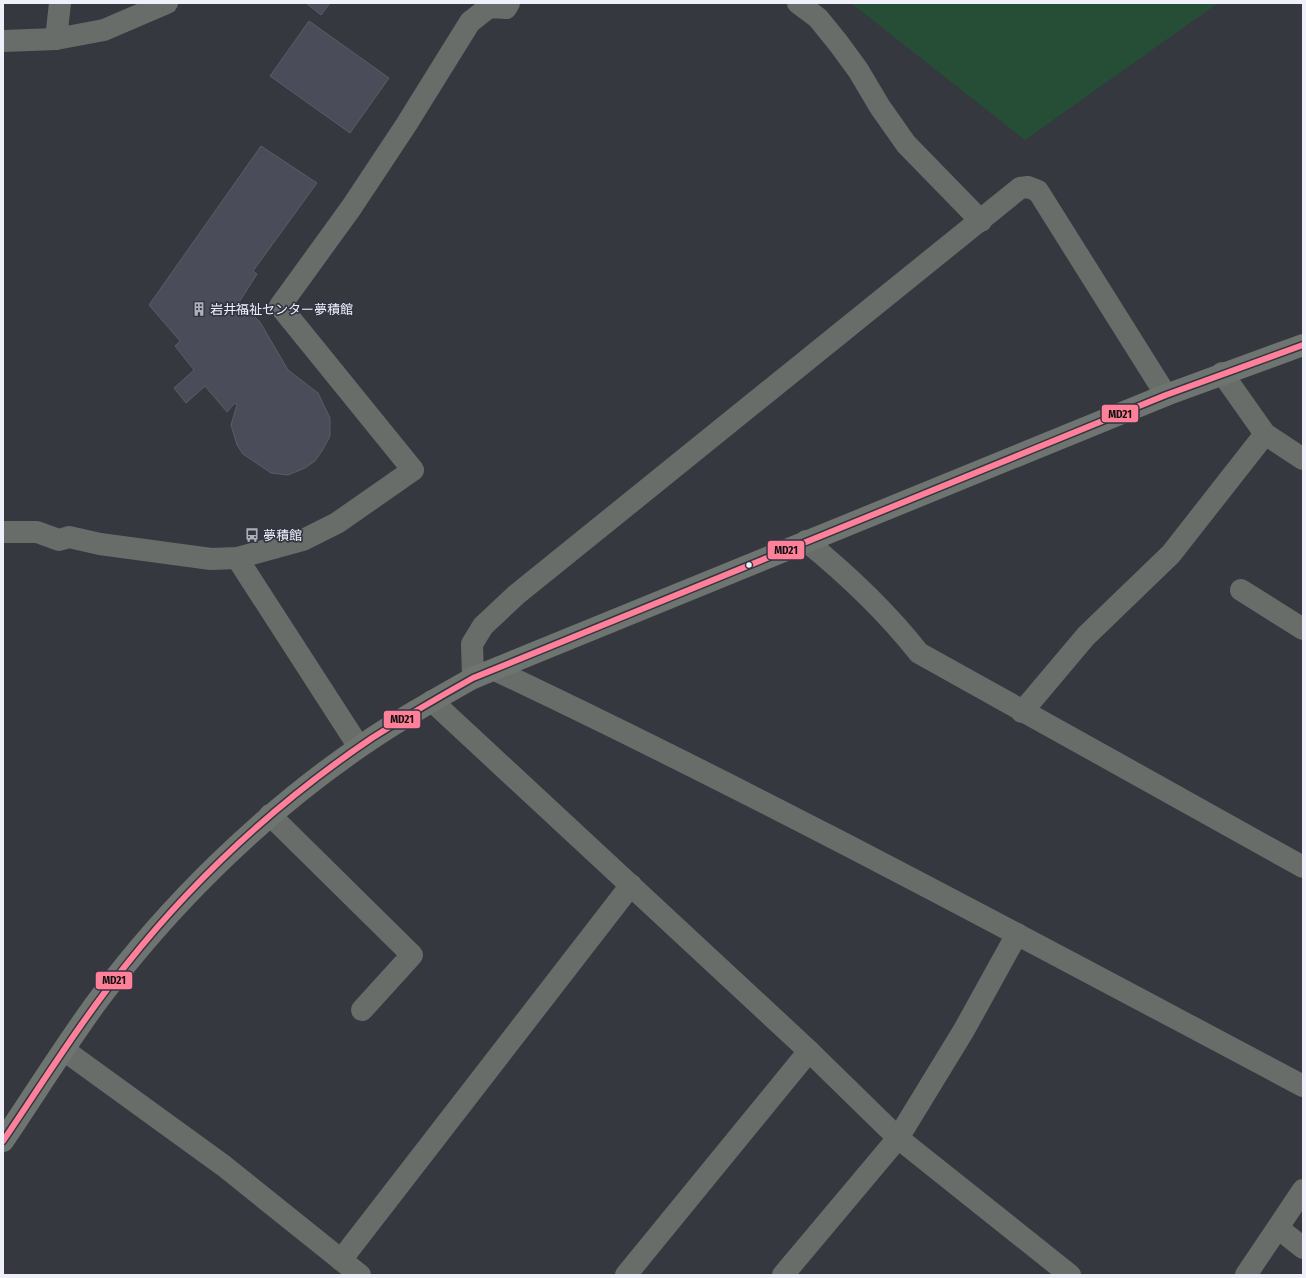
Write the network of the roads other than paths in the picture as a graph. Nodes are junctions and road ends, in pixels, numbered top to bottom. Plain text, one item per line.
1 (60, 3) edge
2 (168, 3) edge
3 (509, 3) edge
4 (798, 3) edge
5 (56, 39) junction
6 (3, 41) edge
7 (981, 221) junction
8 (1303, 345) edge
9 (1222, 373) junction
10 (1166, 395) junction
11 (1264, 434) junction
12 (1303, 459) edge
13 (3, 532) edge
14 (806, 541) junction
15 (237, 558) junction
16 (1241, 590) dead end
17 (1303, 628) edge
18 (494, 670) junction
19 (473, 678) junction
20 (432, 701) junction
21 (1022, 712) junction
22 (359, 747) junction
23 (270, 815) junction
24 (1299, 868) edge
25 (631, 886) junction
26 (1017, 934) junction
27 (362, 1010) dead end
28 (64, 1050) junction
29 (809, 1051) junction
30 (1303, 1086) edge
31 (5, 1132) edge
32 (898, 1138) junction
33 (1303, 1190) edge
34 (1278, 1228) junction
35 (1303, 1248) edge
36 (341, 1260) junction
37 (360, 1275) edge
38 (626, 1275) edge
39 (782, 1275) edge
40 (1070, 1275) edge
41 (1246, 1275) edge

1 - 5 street
2 - 5 street
3 - 15 street
4 - 7 street
5 - 6 street
7 - 10 street
7 - 19 street
8 - 9 highway
9 - 10 highway
9 - 11 street
10 - 14 highway
11 - 12 street
11 - 21 street
13 - 15 street
14 - 18 highway
14 - 21 street
15 - 22 street
16 - 17 street
18 - 19 highway
18 - 26 street
19 - 20 highway
20 - 22 highway
20 - 25 street
21 - 24 street
22 - 23 highway
23 - 27 street
23 - 28 highway
25 - 29 street
25 - 36 street
26 - 30 street
26 - 32 street
28 - 31 highway
28 - 36 street
29 - 32 street
29 - 38 street
32 - 39 street
32 - 40 street
33 - 34 street
34 - 35 street
34 - 41 street
36 - 37 street

